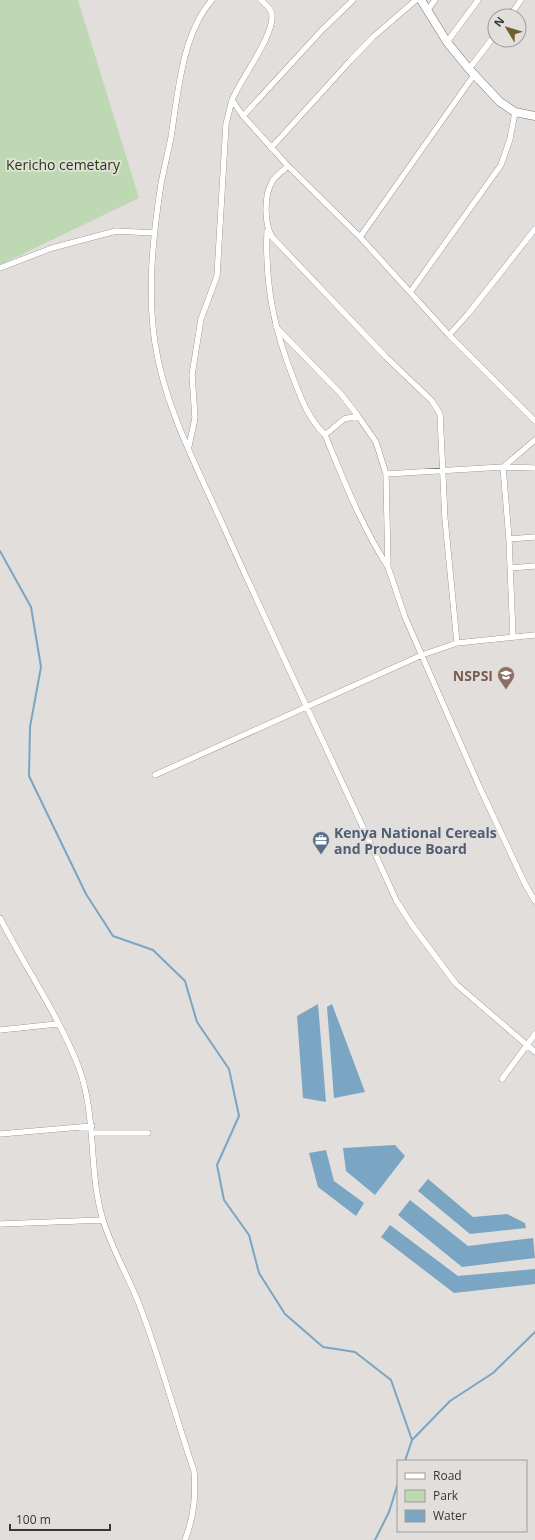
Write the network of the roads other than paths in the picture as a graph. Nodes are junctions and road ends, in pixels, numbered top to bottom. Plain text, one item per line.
1 (212, 0) edge
2 (261, 0) edge
3 (353, 0) edge
4 (416, 0) edge
5 (421, 0) edge
6 (435, 0) edge
7 (478, 0) edge
8 (427, 10) junction
9 (447, 42) junction
10 (487, 47) edge
11 (471, 72) junction
12 (232, 100) junction
13 (515, 112) junction
14 (243, 116) junction
15 (535, 116) edge
16 (272, 148) junction
17 (288, 166) junction
18 (535, 229) edge
19 (267, 230) junction
20 (154, 234) junction
21 (360, 237) junction
22 (0, 268) edge
23 (411, 291) junction
24 (276, 326) junction
25 (449, 335) junction
26 (358, 416) junction
27 (535, 420) edge
28 (325, 435) junction
29 (535, 440) edge
30 (189, 447) junction
31 (503, 467) junction
32 (535, 468) edge
33 (443, 471) junction
34 (386, 474) junction
35 (535, 537) edge
36 (509, 539) junction
37 (535, 566) edge
38 (388, 567) junction
39 (510, 568) junction
40 (535, 635) edge
41 (514, 637) junction
42 (457, 643) junction
43 (422, 655) junction
44 (307, 706) junction
45 (155, 775) dead end
46 (535, 901) edge
47 (0, 918) edge
48 (2, 927) edge
49 (57, 1024) junction
50 (0, 1030) edge
51 (535, 1034) edge
52 (527, 1046) junction
53 (535, 1052) edge
54 (502, 1079) dead end
55 (92, 1126) junction
56 (92, 1133) junction
57 (148, 1133) dead end
58 (0, 1134) edge
59 (103, 1220) junction
60 (0, 1224) edge
61 (185, 1540) edge

1 - 20 street
2 - 12 street
3 - 14 street
4 - 16 street
5 - 8 street
6 - 8 street
7 - 9 street
8 - 9 street
9 - 11 street
10 - 11 street
11 - 13 street
11 - 21 street
12 - 14 street
12 - 30 street
13 - 15 street
13 - 23 street
14 - 16 street
16 - 17 street
17 - 19 street
17 - 21 street
18 - 25 street
19 - 24 street
19 - 33 street
20 - 22 street
20 - 30 street
21 - 23 street
23 - 25 street
24 - 26 street
24 - 28 street
25 - 27 street
26 - 28 street
26 - 34 street
28 - 38 street
29 - 31 street
30 - 44 street
31 - 32 street
31 - 33 street
31 - 36 street
33 - 34 street
33 - 42 street
34 - 38 street
35 - 36 street
36 - 39 street
37 - 39 street
38 - 43 street
39 - 41 street
40 - 41 street
41 - 42 street
42 - 43 street
43 - 44 street
43 - 46 street
44 - 45 street
44 - 52 street
47 - 48 street
48 - 49 street
49 - 50 street
49 - 55 street
51 - 52 street
52 - 53 street
52 - 54 street
55 - 56 street
55 - 58 street
56 - 57 street
56 - 59 street
59 - 60 street
59 - 61 street

